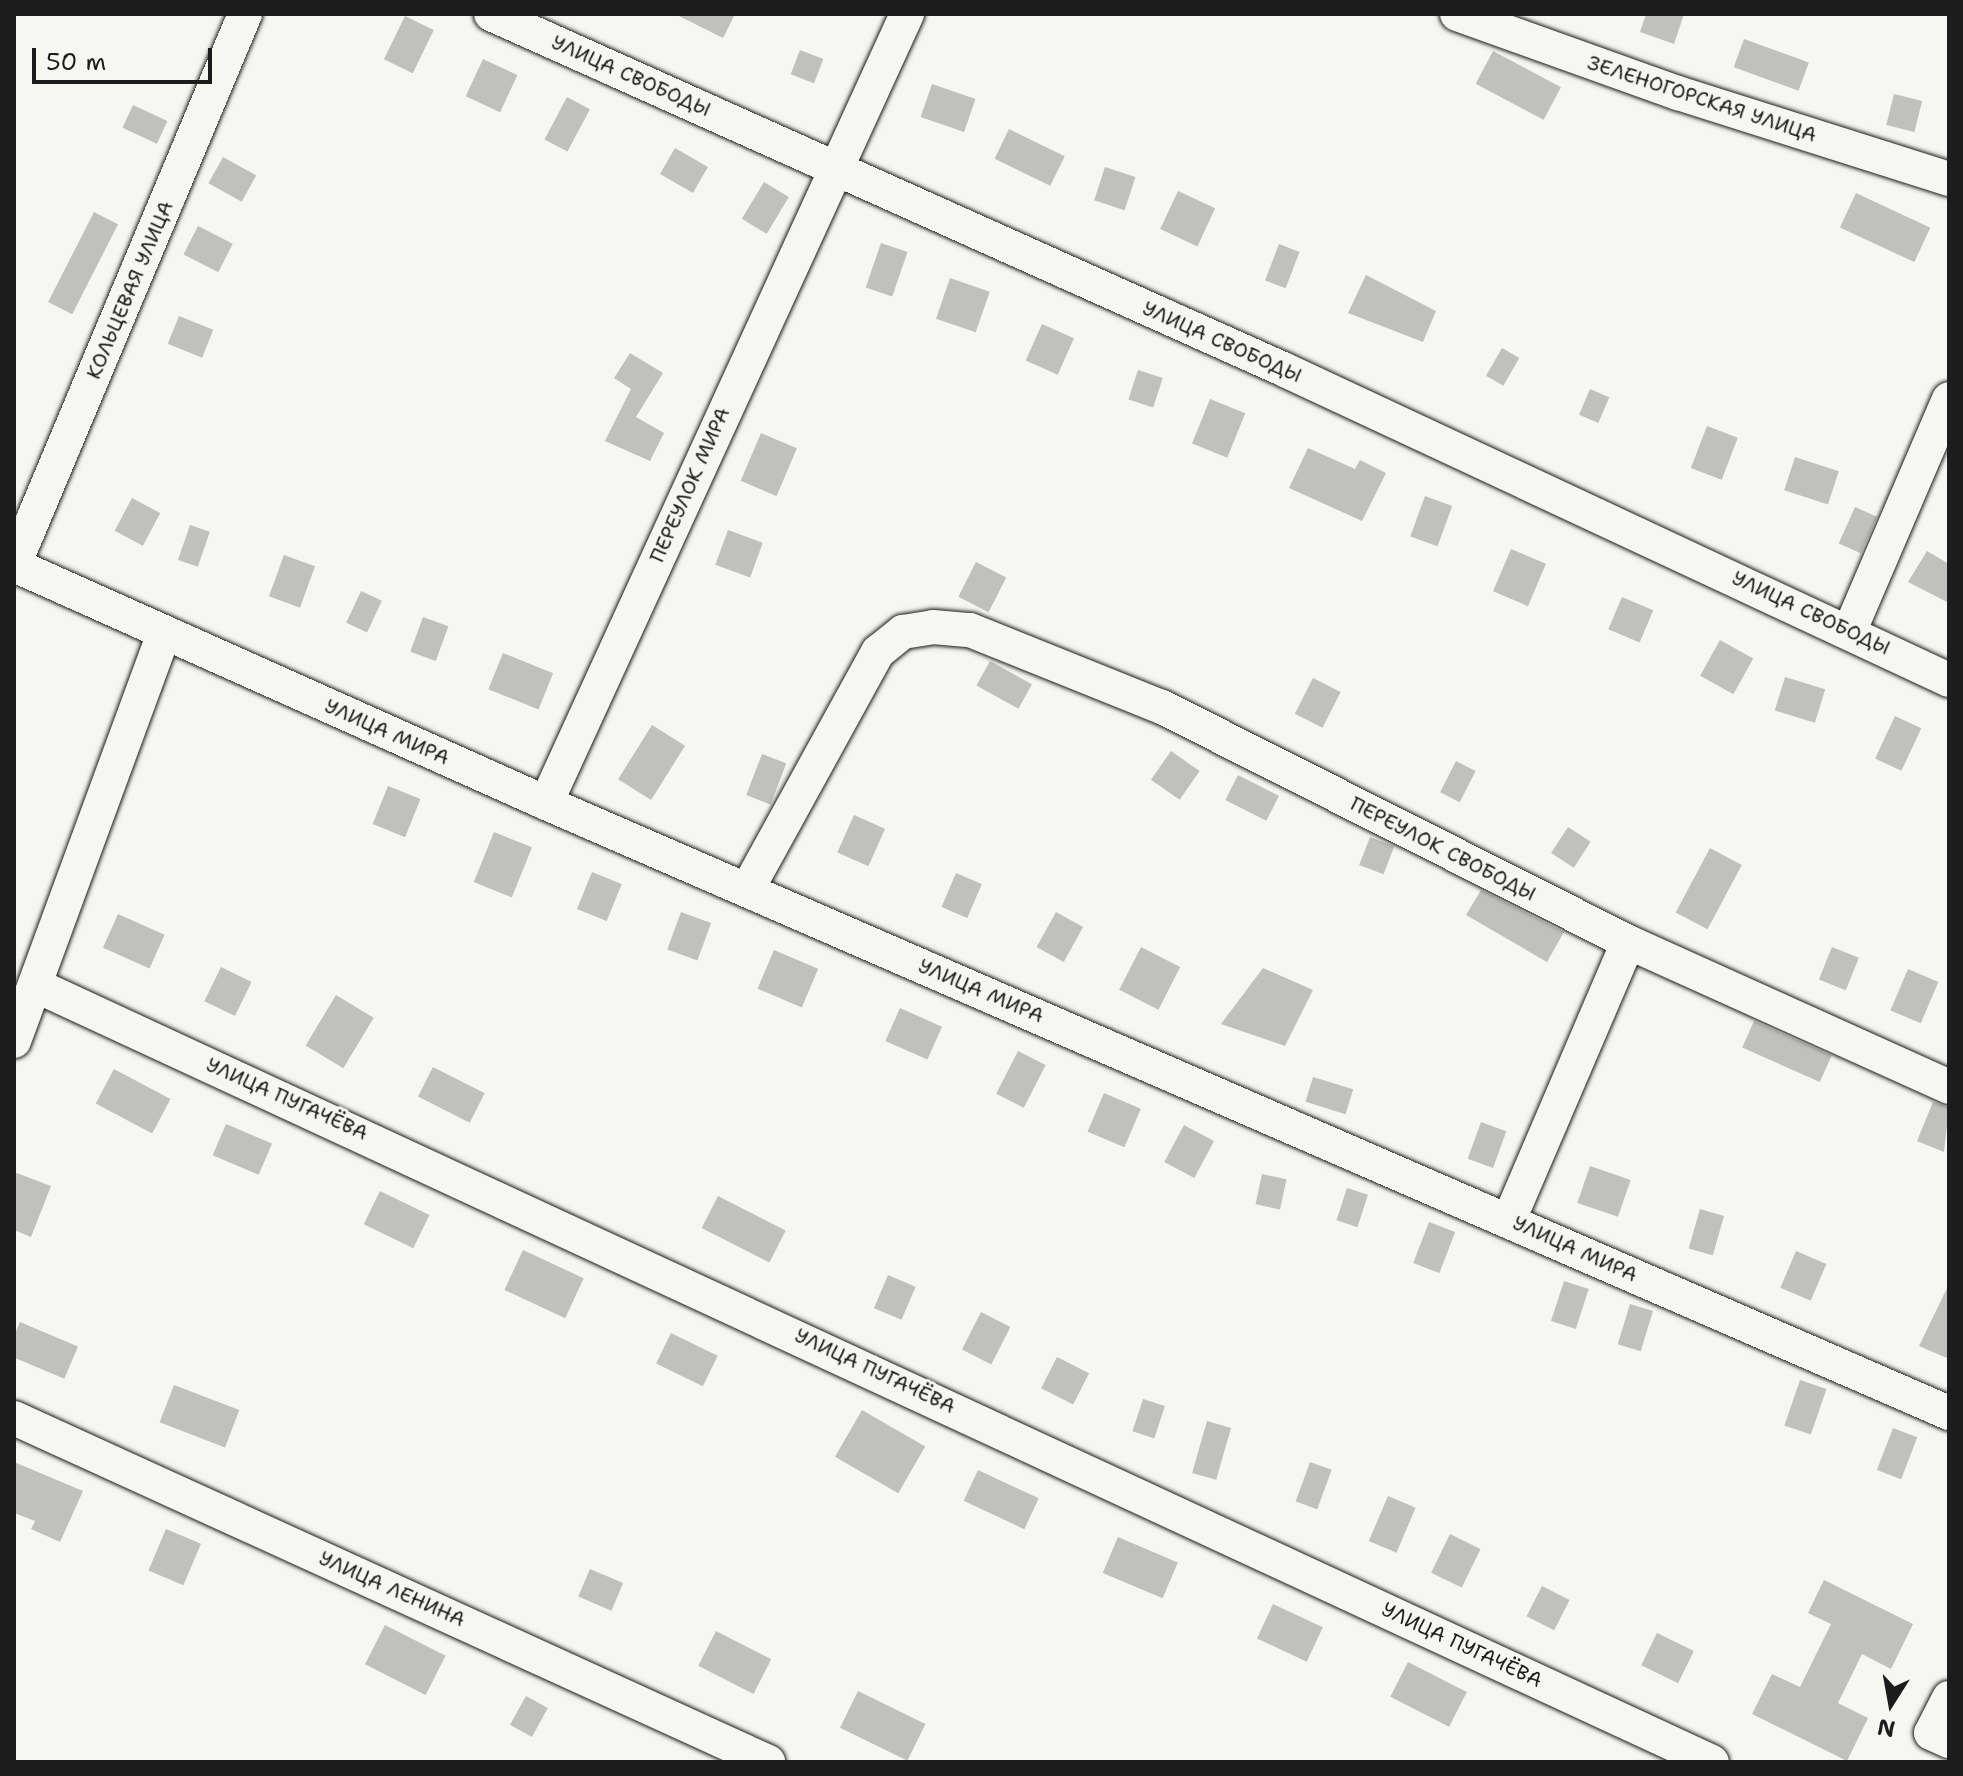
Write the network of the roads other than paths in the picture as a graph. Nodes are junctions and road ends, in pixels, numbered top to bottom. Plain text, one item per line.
1 (245, 14) edge
2 (491, 14) edge
3 (907, 14) edge
4 (1457, 14) edge
5 (834, 167) junction
6 (1949, 179) edge
7 (1949, 399) edge
8 (14, 565) edge
9 (1850, 630) junction
10 (164, 634) junction
11 (1949, 680) edge
12 (546, 803) junction
13 (747, 890) junction
14 (1628, 942) junction
15 (35, 985) junction
16 (14, 1041) edge
17 (1949, 1087) edge
18 (1509, 1220) junction
19 (1949, 1413) edge
20 (14, 1418) edge
21 (1949, 1698) edge
22 (1949, 1741) edge
23 (768, 1762) edge
24 (1712, 1762) edge

1 - 8 street, КОЛЬЦЕВАЯ УЛИЦА
2 - 5 street, УЛИЦА СВОБОДЫ
3 - 5 street, ПЕРЕУЛОК МИРА
4 - 6 street, ЗЕЛЕНОГОРСКАЯ УЛИЦА
5 - 9 street, УЛИЦА СВОБОДЫ
5 - 12 street, ПЕРЕУЛОК МИРА
7 - 9 street
8 - 10 street, УЛИЦА МИРА
9 - 11 street, УЛИЦА СВОБОДЫ
10 - 12 street, УЛИЦА МИРА
10 - 15 street
12 - 13 street, УЛИЦА МИРА
13 - 14 street, ПЕРЕУЛОК СВОБОДЫ
13 - 18 street, УЛИЦА МИРА
14 - 17 street, ПЕРЕУЛОК СВОБОДЫ
14 - 18 street
15 - 16 street
15 - 24 street, УЛИЦА ПУГАЧЁВА
18 - 19 street, УЛИЦА МИРА
20 - 23 street, УЛИЦА ЛЕНИНА
21 - 22 street

